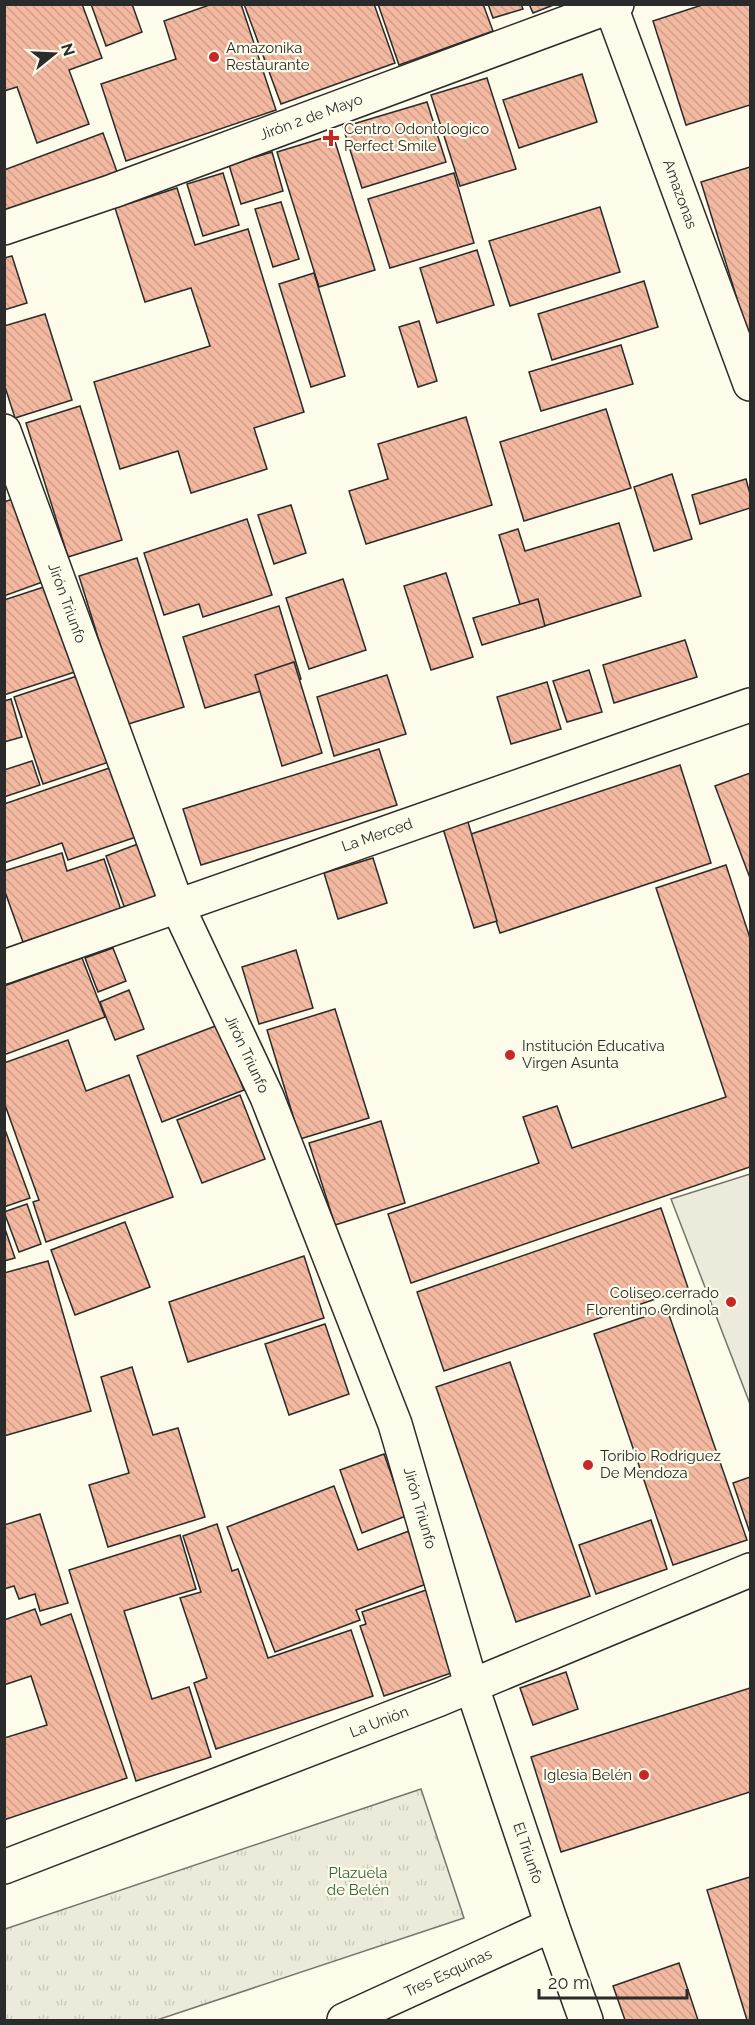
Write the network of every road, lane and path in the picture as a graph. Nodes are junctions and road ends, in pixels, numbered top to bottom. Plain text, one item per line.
1 (613, 5) edge
2 (4, 228) edge
3 (750, 384) edge
4 (4, 431) edge
5 (750, 705) edge
6 (177, 905) junction
7 (4, 967) edge
8 (750, 1570) edge
9 (471, 1684) junction
10 (4, 1867) edge
11 (552, 1925) junction
12 (344, 2020) edge
13 (586, 2020) edge

1 - 2 main road, Jirón 2 de Mayo
1 - 3 main road, Amazonas
4 - 6 main road, Jirón Triunfo
5 - 6 main road, La Merced
6 - 7 main road, La Merced
6 - 9 main road, Jirón Triunfo
8 - 9 main road, La Unión
9 - 10 main road, La Unión
9 - 11 main road, El Triunfo
11 - 12 main road, Tres Esquinas
11 - 13 main road, El Triunfo

